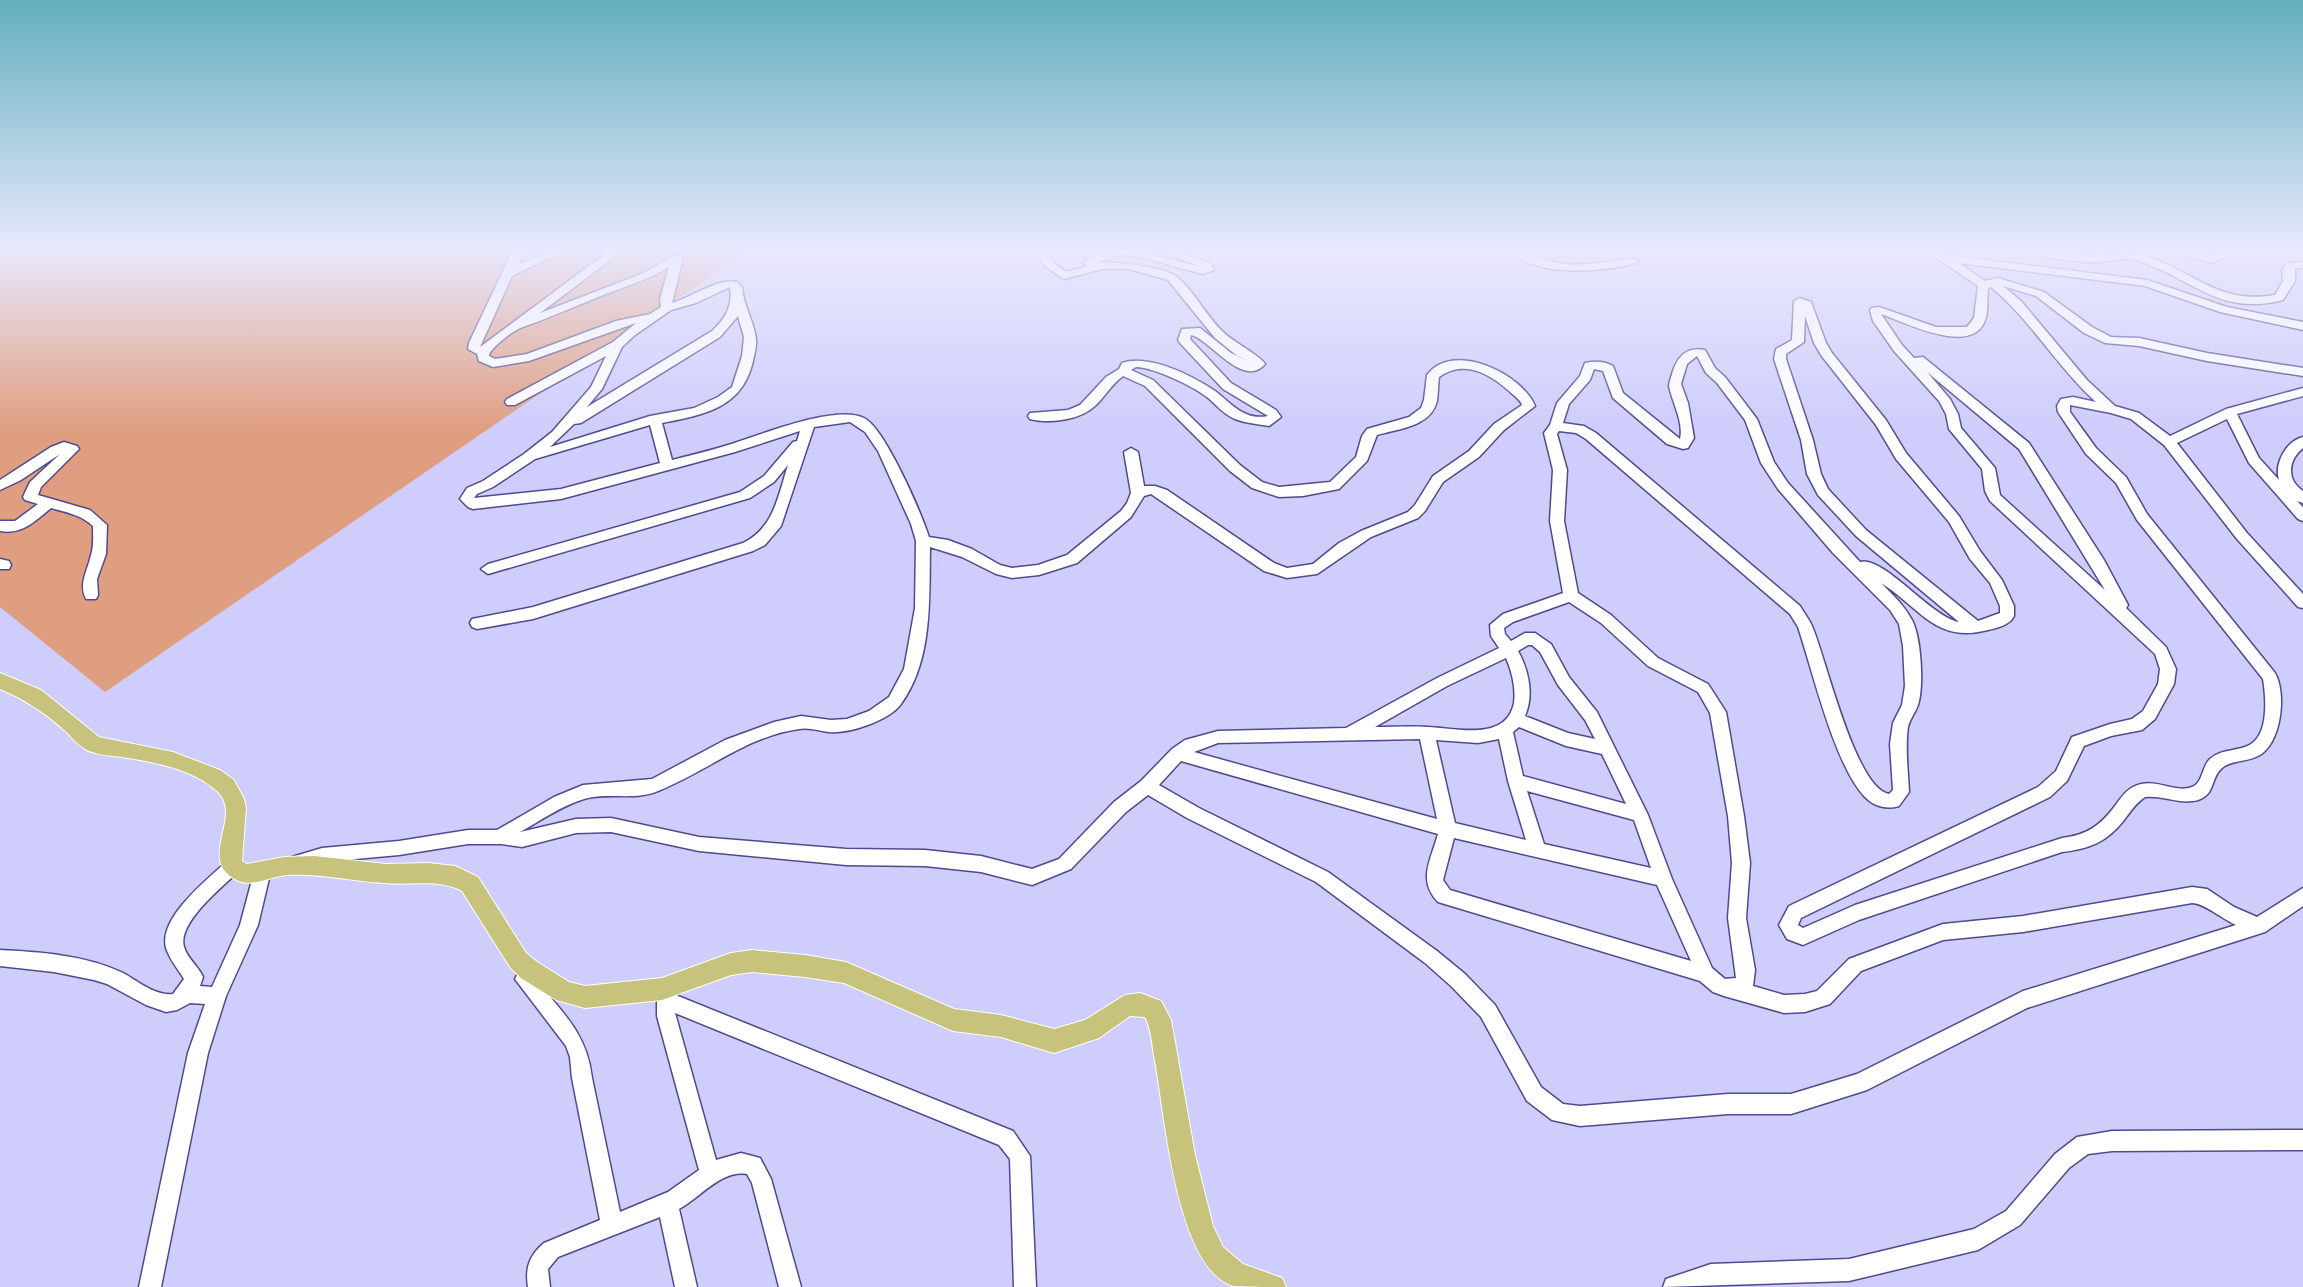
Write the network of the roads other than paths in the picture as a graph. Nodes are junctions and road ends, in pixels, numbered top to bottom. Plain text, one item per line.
1 (490, 310) edge
2 (537, 310) edge
3 (557, 310) edge
4 (733, 310) edge
5 (742, 310) edge
6 (1198, 310) edge
7 (1800, 310) edge
8 (1809, 310) edge
9 (1880, 310) edge
10 (1880, 310) edge
11 (1980, 310) edge
12 (2021, 310) edge
13 (2061, 310) edge
14 (2224, 310) edge
15 (663, 311) joint
16 (1877, 320) junction
17 (518, 324) junction
18 (2303, 326) edge
19 (617, 345) junction
20 (483, 352) junction
21 (1125, 371) junction
22 (2303, 372) edge
23 (2303, 392) edge
24 (511, 402) dead end
25 (2113, 409) junction
26 (2230, 412) junction
27 (1034, 416) dead end
28 (655, 419) junction
29 (809, 424) junction
30 (1556, 427) junction
31 (564, 428) junction
32 (804, 438) junction
33 (2303, 441) edge
34 (2168, 442) junction
35 (1130, 452) dead end
36 (529, 457) junction
37 (667, 465) junction
38 (0, 485) edge
39 (2284, 487) junction
40 (1138, 493) junction
41 (2303, 498) edge
42 (48, 502) junction
43 (2303, 516) edge
44 (0, 526) edge
45 (923, 541) junction
46 (1838, 549) junction
47 (488, 569) dead end
48 (91, 595) dead end
49 (1571, 596) junction
50 (2303, 603) edge
51 (477, 623) dead end
52 (1976, 628) junction
53 (2142, 631) junction
54 (1510, 650) junction
55 (0, 681) edge
56 (1510, 724) junction
57 (1426, 733) junction
58 (1346, 735) junction
59 (1608, 749) junction
60 (1178, 754) junction
61 (1516, 781) junction
62 (1147, 786) junction
63 (1640, 814) junction
64 (1448, 829) junction
65 (501, 838) junction
66 (1538, 851) junction
67 (284, 866) junction
68 (232, 867) junction
69 (262, 870) junction
70 (1663, 879) junction
71 (2303, 896) edge
72 (2259, 926) junction
73 (0, 958) edge
74 (529, 970) junction
75 (1706, 974) junction
76 (1730, 989) junction
77 (188, 994) junction
78 (664, 994) junction
79 (217, 996) junction
80 (2303, 1140) edge
81 (710, 1174) junction
82 (668, 1204) junction
83 (612, 1224) junction
84 (150, 1287) edge
85 (539, 1287) edge
86 (686, 1287) edge
87 (790, 1287) edge
88 (1025, 1287) edge
89 (1273, 1287) edge
90 (1674, 1287) edge

1 - 20 street
2 - 17 street
3 - 17 street
4 - 31 street
5 - 28 street
6 - 21 street
7 - 52 street
8 - 52 street
9 - 16 street
10 - 11 street
12 - 25 street
13 - 22 street
14 - 18 street
15 - 19 street
15 - 20 street
16 - 53 street
16 - 53 street
17 - 20 street
19 - 24 street
19 - 31 street
21 - 27 street
21 - 40 street
23 - 26 street
25 - 34 street
25 - 53 street
26 - 34 street
26 - 39 street
28 - 36 street
28 - 37 street
29 - 32 street
29 - 37 street
29 - 45 street
30 - 46 street
30 - 46 street
30 - 49 street
31 - 36 street
32 - 47 street
32 - 51 street
33 - 39 street
34 - 50 street
35 - 40 street
36 - 37 street
38 - 42 street
39 - 41 street
39 - 43 street
40 - 45 street
42 - 44 street
42 - 48 street
45 - 65 street
46 - 52 street
49 - 54 street
49 - 76 street
54 - 56 street
54 - 58 street
54 - 59 street
55 - 68 main road
56 - 57 street
56 - 59 street
56 - 61 street
57 - 58 street
57 - 64 street
58 - 60 street
59 - 63 street
60 - 62 street
60 - 64 street
61 - 63 street
61 - 66 street
62 - 65 street
62 - 72 street
63 - 70 street
64 - 66 street
64 - 75 street
65 - 67 street
66 - 70 street
67 - 69 main road
67 - 74 main road
68 - 69 main road
68 - 77 street
69 - 79 street
70 - 75 street
71 - 72 street
72 - 76 street
73 - 77 street
74 - 78 main road
74 - 83 street
75 - 76 street
77 - 79 street
78 - 81 street
78 - 88 street
78 - 89 main road
79 - 84 street
80 - 90 street
81 - 82 street
81 - 87 street
82 - 83 street
82 - 86 street
83 - 85 street

